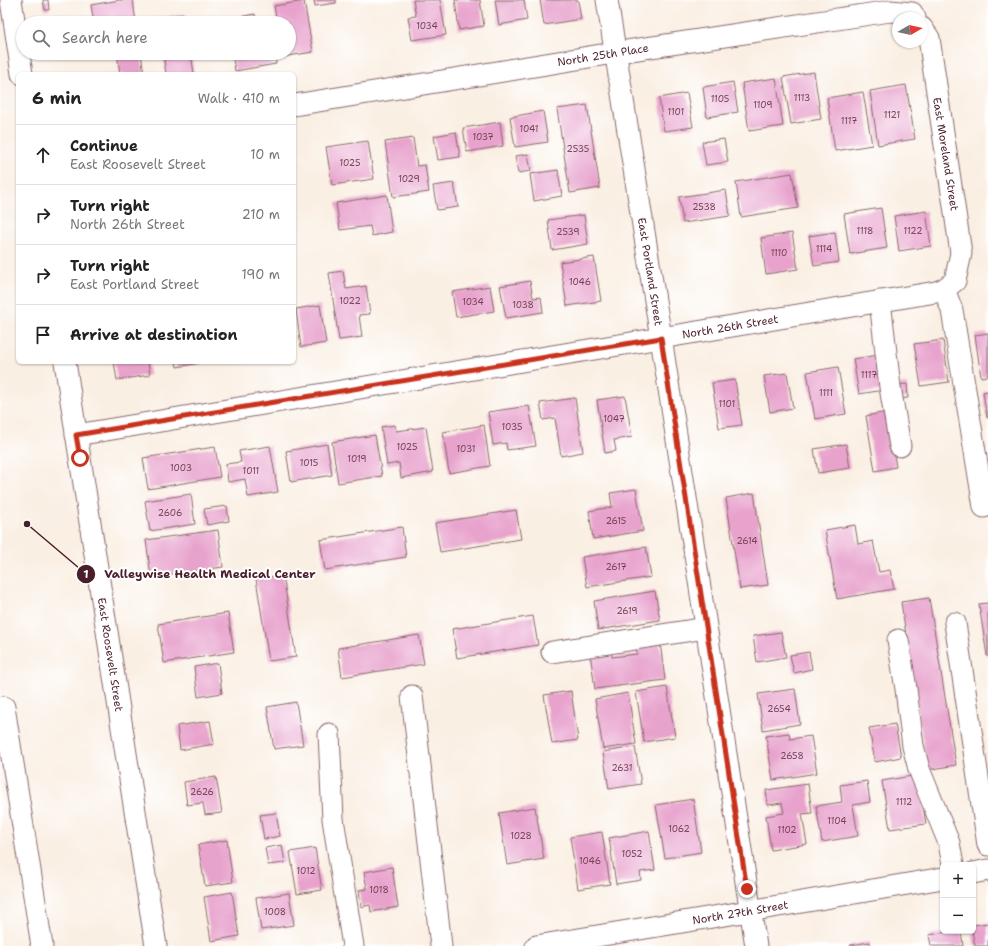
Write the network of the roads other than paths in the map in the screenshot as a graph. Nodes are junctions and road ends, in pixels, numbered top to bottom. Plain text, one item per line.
1 (11, 0) edge
2 (607, 0) edge
3 (893, 12) edge
4 (16, 34) edge
5 (928, 38) edge
6 (615, 53) junction
7 (20, 60) edge
8 (22, 72) edge
9 (296, 105) edge
10 (950, 285) junction
11 (880, 302) junction
12 (661, 338) junction
13 (65, 364) edge
14 (76, 435) junction
15 (900, 446) dead end
16 (984, 507) dead end
17 (955, 623) dead end
18 (706, 628) junction
19 (898, 640) dead end
20 (552, 652) dead end
21 (412, 696) dead end
22 (0, 708) edge
23 (329, 734) dead end
24 (988, 844) edge
25 (952, 862) edge
26 (988, 870) edge
27 (976, 872) edge
28 (940, 879) edge
29 (750, 911) junction
30 (41, 946) edge
31 (156, 946) edge
32 (353, 946) edge
33 (441, 946) edge
34 (536, 946) edge
35 (756, 946) edge

1 - 4 street
2 - 6 street, East Portland Street
3 - 6 street, North 25th Place
5 - 10 street, East Moreland Street
6 - 9 street, North 25th Place
6 - 12 street, East Portland Street
7 - 8 street
10 - 11 street, North 26th Street
10 - 16 street
11 - 12 street, North 26th Street
11 - 15 street
12 - 14 street, North 26th Street
12 - 18 street, East Portland Street
13 - 14 street, East Roosevelt Street
14 - 31 street, East Roosevelt Street
17 - 24 street
18 - 20 street
18 - 29 street, East Portland Street
19 - 25 street
21 - 33 street
22 - 30 street
23 - 32 street
26 - 27 street
28 - 29 street, North 27th Street
29 - 34 street, North 27th Street
29 - 35 street, East Portland Street

